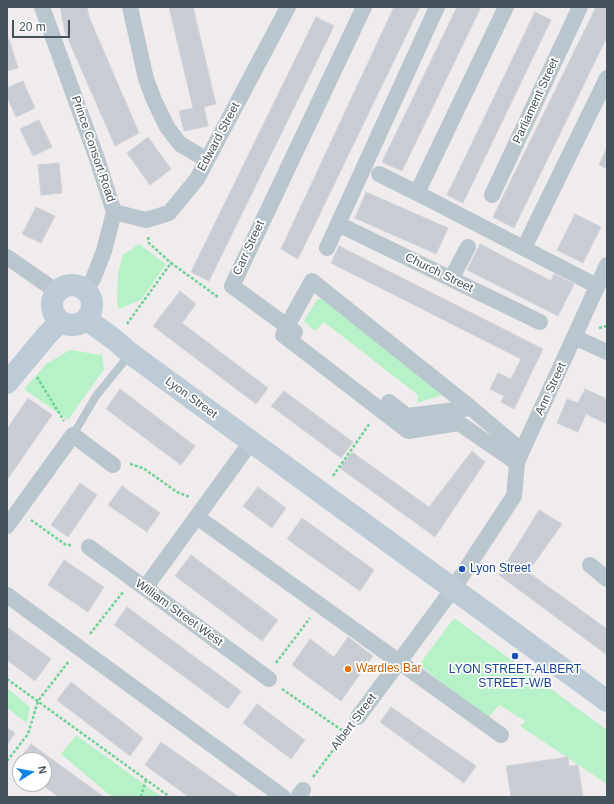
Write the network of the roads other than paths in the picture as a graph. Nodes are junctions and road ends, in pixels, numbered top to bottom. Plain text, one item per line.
1 (42, 7) edge
2 (130, 7) edge
3 (288, 7) edge
4 (364, 7) edge
5 (437, 7) edge
6 (506, 7) edge
7 (580, 7) edge
8 (607, 78) edge
9 (207, 160) junction
10 (379, 174) dead end
11 (417, 193) junction
12 (492, 195) dead end
13 (114, 212) junction
14 (338, 224) junction
15 (468, 247) dead end
16 (327, 248) dead end
17 (524, 248) junction
18 (7, 257) edge
19 (607, 265) edge
20 (452, 279) junction
21 (597, 286) junction
22 (85, 290) junction
23 (56, 291) junction
24 (86, 319) junction
25 (60, 322) junction
26 (540, 322) dead end
27 (287, 326) junction
28 (574, 337) junction
29 (123, 347) junction
30 (607, 352) edge
31 (7, 383) edge
32 (471, 408) junction
33 (72, 435) junction
34 (251, 442) junction
35 (519, 457) junction
36 (113, 465) road end
37 (197, 517) junction
38 (7, 526) edge
39 (89, 546) road end
40 (590, 565) dead end
41 (607, 579) edge
42 (139, 584) junction
43 (453, 589) junction
44 (7, 595) edge
45 (399, 661) junction
46 (267, 678) road end
47 (603, 695) edge
48 (358, 716) road end
49 (501, 735) dead end
50 (283, 797) edge

1 - 13 street, Prince Consort Road
2 - 9 street
3 - 9 street, Edward Street
4 - 27 street, Carr Street
5 - 14 street
6 - 11 street
7 - 12 street, Parliament Street
8 - 17 street
9 - 13 street, Edward Street
10 - 11 street
11 - 17 street
13 - 22 street, Prince Consort Road
14 - 16 street
14 - 20 street, Church Street
15 - 20 street
17 - 21 street
18 - 23 street
19 - 21 street, Ann Street
20 - 26 street, Church Street
21 - 28 street, Ann Street
22 - 23 main road
22 - 24 main road
23 - 25 main road
24 - 25 main road
24 - 29 main road, Lyon Street
25 - 31 main road
27 - 32 street
27 - 32 street
27 - 35 street
28 - 30 street
28 - 35 street, Ann Street
29 - 33 lane
29 - 34 main road, Lyon Street
32 - 35 street
33 - 36 street
33 - 38 street
34 - 37 street
34 - 43 main road, Lyon Street
35 - 43 street, Ann Street
37 - 42 street
37 - 45 street
39 - 42 street, William Street West
40 - 41 street
42 - 46 street, William Street West
43 - 45 street, Albert Street
43 - 47 main road, Lyon Street
44 - 50 street
45 - 48 street, Albert Street
45 - 49 street

